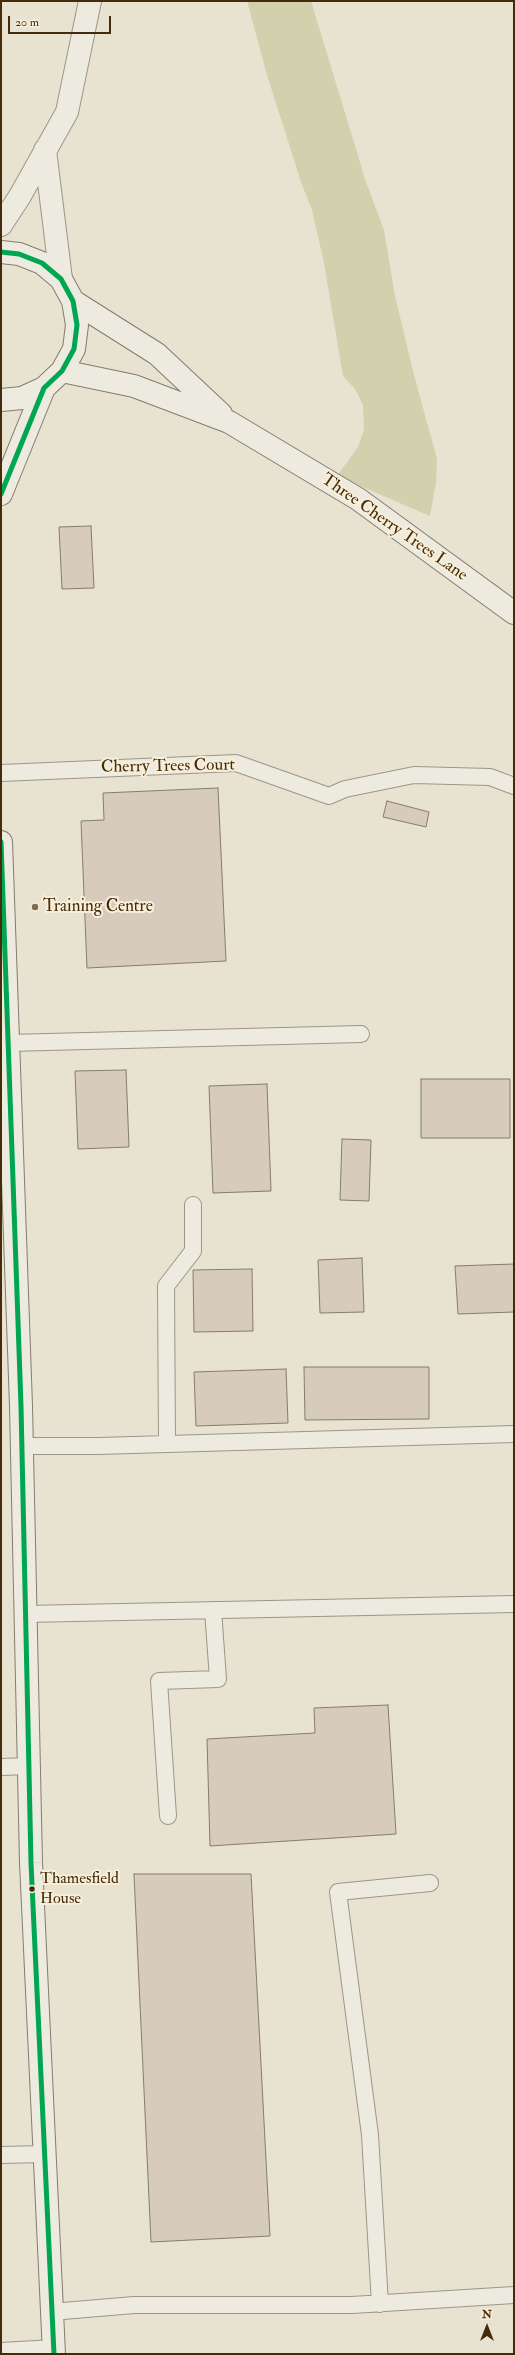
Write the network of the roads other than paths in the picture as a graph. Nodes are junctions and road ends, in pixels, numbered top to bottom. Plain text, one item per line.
1 (90, 1) edge
2 (45, 150) junction
3 (1, 225) edge
4 (1, 252) edge
5 (60, 279) junction
6 (73, 301) junction
7 (62, 371) junction
8 (44, 388) junction
9 (1, 400) edge
10 (229, 422) junction
11 (1, 494) edge
12 (514, 613) edge
13 (1, 773) edge
14 (514, 786) edge
15 (1, 842) edge
16 (361, 1034) dead end
17 (8, 1043) junction
18 (193, 1205) dead end
19 (514, 1434) edge
20 (167, 1444) junction
21 (22, 1446) junction
22 (514, 1604) edge
23 (213, 1610) junction
24 (25, 1614) junction
25 (29, 1766) junction
26 (1, 1767) edge
27 (168, 1816) dead end
28 (430, 1883) dead end
29 (44, 2154) junction
30 (1, 2155) edge
31 (514, 2295) edge
32 (380, 2304) junction
33 (51, 2312) junction
34 (1, 2351) edge
35 (54, 2351) edge

1 - 2 street
2 - 3 street
2 - 5 street
4 - 5 street, Three Cherry Trees Lane
5 - 6 street, Three Cherry Trees Lane
6 - 7 street, Three Cherry Trees Lane
6 - 10 street, Three Cherry Trees Lane
7 - 8 street, Three Cherry Trees Lane
7 - 10 street, Three Cherry Trees Lane
8 - 9 street, Three Cherry Trees Lane
8 - 11 street
10 - 12 street, Three Cherry Trees Lane
13 - 14 lane, Cherry Trees Court
15 - 17 street
16 - 17 lane
17 - 21 street
18 - 20 lane
19 - 20 lane
20 - 21 lane
21 - 24 street
22 - 23 lane
23 - 24 lane
23 - 27 lane
24 - 25 street
25 - 26 lane
25 - 29 street
28 - 32 lane
29 - 30 lane
29 - 33 street
31 - 32 lane
32 - 33 lane
33 - 35 street
34 - 35 lane

